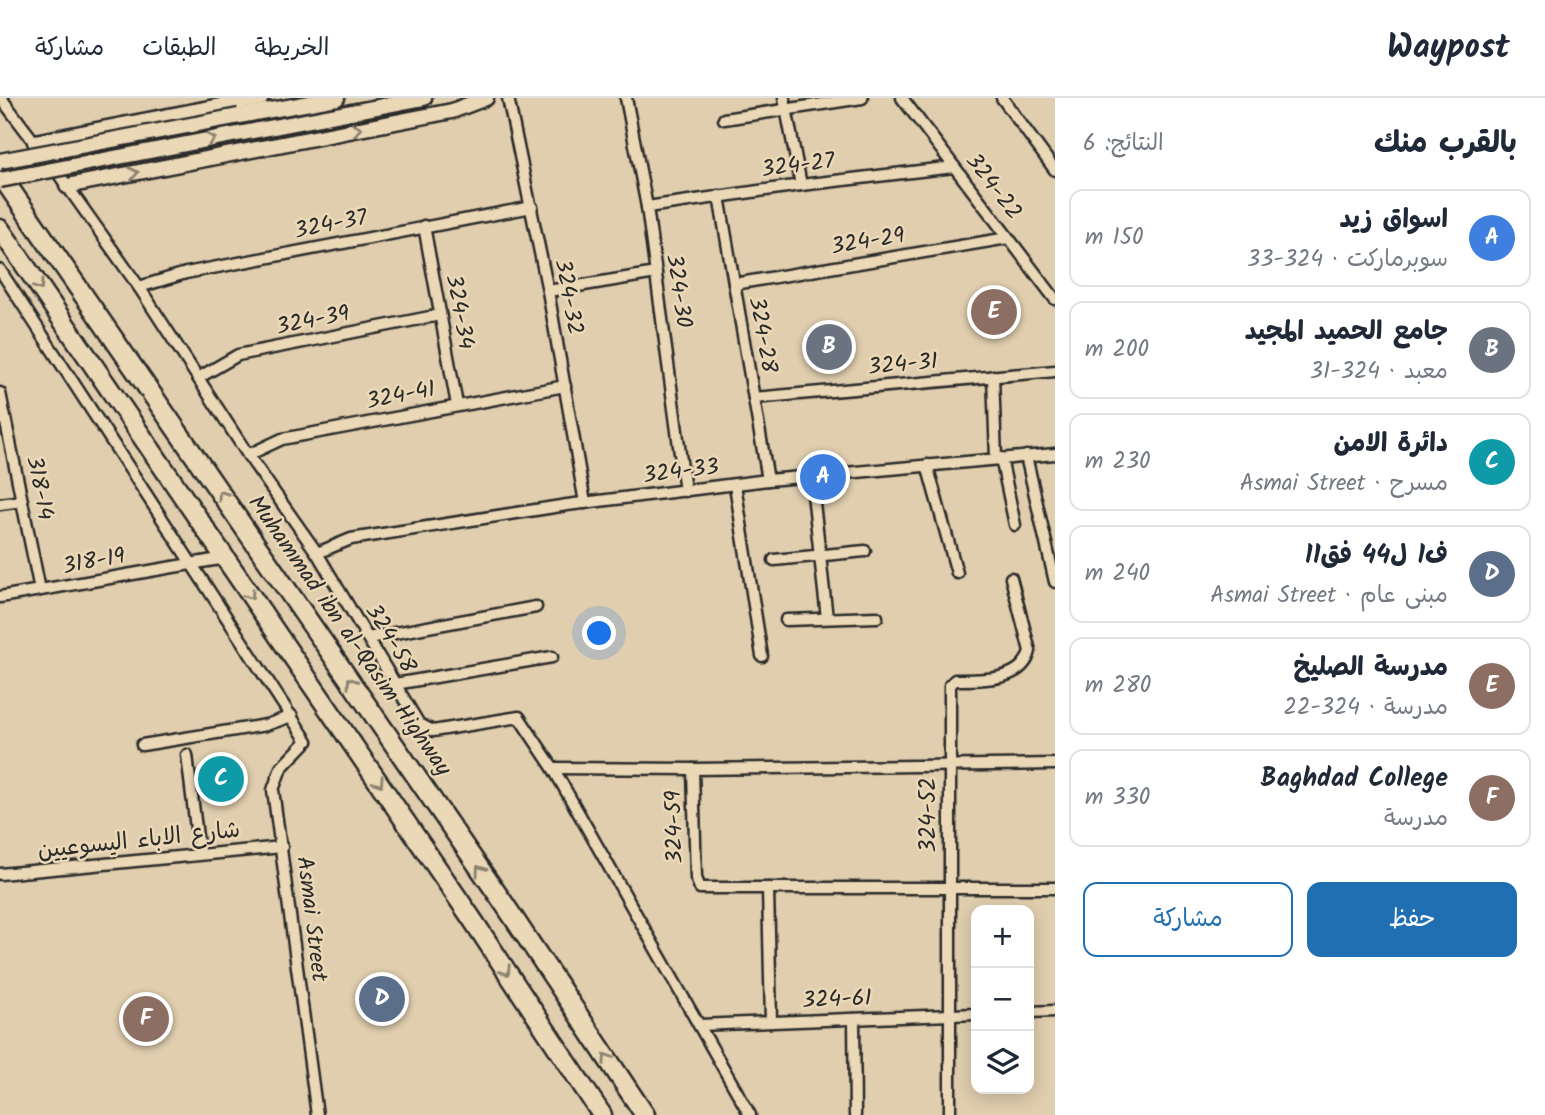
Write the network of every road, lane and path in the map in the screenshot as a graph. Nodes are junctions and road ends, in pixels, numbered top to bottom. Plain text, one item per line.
1 (1, 98) edge
2 (261, 98) edge
3 (337, 98) edge
4 (424, 98) edge
5 (486, 98) edge
6 (508, 98) edge
7 (626, 98) edge
8 (784, 98) edge
9 (862, 98) edge
10 (902, 98) edge
11 (1002, 98) edge
12 (787, 110) junction
13 (724, 119) dead end
14 (37, 145) joint
15 (0, 161) edge
16 (954, 167) junction
17 (1055, 170) edge
18 (63, 181) joint
19 (4, 183) edge
20 (801, 185) junction
21 (719, 196) junction
22 (532, 207) junction
23 (647, 207) junction
24 (424, 226) junction
25 (0, 229) edge
26 (1008, 238) junction
27 (0, 270) edge
28 (656, 273) junction
29 (734, 284) junction
30 (139, 287) junction
31 (548, 290) junction
32 (1055, 299) edge
33 (440, 316) junction
34 (1055, 371) edge
35 (993, 376) junction
36 (198, 378) junction
37 (565, 386) junction
38 (754, 398) junction
39 (1, 399) edge
40 (457, 405) junction
41 (1055, 454) edge
42 (248, 455) junction
43 (1026, 456) junction
44 (999, 459) junction
45 (928, 465) junction
46 (811, 476) junction
47 (768, 480) junction
48 (735, 485) junction
49 (685, 491) junction
50 (22, 501) junction
51 (585, 503) junction
52 (0, 505) edge
53 (1015, 525) dead end
54 (865, 551) dead end
55 (317, 553) junction
56 (820, 555) junction
57 (225, 558) junction
58 (774, 560) dead end
59 (194, 564) junction
60 (957, 573) dead end
61 (1011, 578) dead end
62 (1055, 582) edge
63 (40, 590) junction
64 (0, 597) edge
65 (536, 607) dead end
66 (877, 617) dead end
67 (827, 618) junction
68 (786, 620) dead end
69 (368, 638) junction
70 (762, 656) dead end
71 (552, 657) dead end
72 (395, 684) junction
73 (292, 716) junction
74 (142, 746) dead end
75 (187, 755) dead end
76 (1055, 764) edge
77 (948, 765) junction
78 (553, 768) junction
79 (693, 769) junction
80 (282, 847) junction
81 (199, 853) junction
82 (0, 874) edge
83 (768, 888) junction
84 (949, 888) junction
85 (1055, 888) edge
86 (1055, 1011) edge
87 (1034, 1012) edge
88 (971, 1014) edge
89 (949, 1015) junction
90 (853, 1019) junction
91 (771, 1022) junction
92 (699, 1025) junction
93 (317, 1115) edge
94 (602, 1115) edge
95 (645, 1115) edge
96 (750, 1115) edge
97 (855, 1115) edge
98 (950, 1115) edge

1 - 14 street
2 - 14 street
3 - 15 street, bridge
19 -> 4 street, bridge
18 -> 5 street
6 - 22 street, 324-32
7 - 23 street, 324-30
8 - 12 street
9 - 12 street
10 - 16 street, 324-22
11 - 17 street
12 - 13 street
12 - 20 street
16 - 20 street, 324-27
16 - 26 street, 324-22
18 - 30 street, 324-58
95 -> 19 highway, Muhammad ibn al-Qasim Highway
20 - 21 street, 324-27
21 - 23 street, 324-27
21 - 29 street, 324-28
22 - 24 street, 324-37
22 - 31 street, 324-32
23 - 28 street, 324-30
24 - 30 street, 324-37
24 - 33 street, 324-34
25 -> 57 highway
26 - 29 street, 324-29
26 - 32 street, 324-22
27 - 59 street
28 - 31 street
28 - 49 street, 324-30
29 - 38 street, 324-28
30 - 36 street, 324-58
31 - 37 street, 324-32
33 - 36 street, 324-39
33 - 40 street, 324-34
34 - 35 street, 324-31
35 - 38 street, 324-31
35 - 44 street
36 - 42 street, 324-58
37 - 40 street, 324-41
37 - 51 street, 324-32
38 - 47 street, 324-28
39 - 50 street, 318-14
40 - 42 street, 324-41
41 - 43 street, 324-33
42 - 55 street, 324-58
43 - 44 street, 324-33
43 - 62 street
44 - 45 street, 324-33
44 - 53 street
45 - 46 street, 324-33
45 - 60 street
46 - 47 street, 324-33
46 - 56 street
47 - 48 street, 324-33
48 - 49 street, 324-33
48 - 70 street
49 - 51 street, 324-33
50 - 52 street
50 - 63 street, 318-14
51 - 55 street, 324-33
54 - 56 street
55 - 69 street, 324-58
56 - 58 street
56 - 67 street
57 - 59 street, 318-19
57 -> 94 highway
59 - 63 street, 318-19
59 - 73 street
61 - 77 street, 324-52
63 - 64 street, 318-19
65 - 69 street
66 - 67 street
67 - 68 street
69 - 72 street, 324-58
71 - 72 street
72 - 78 street, 324-58
73 - 74 street
73 - 80 street, Asmai Street
75 - 81 street
76 - 77 street, 324-59
77 - 79 street, 324-59
77 - 84 street, 324-52
78 - 79 street
78 - 92 street, 324-58
79 - 83 street, 324-59
80 - 81 street, شارع الاباء اليسوعيين
80 - 93 street, Asmai Street
81 - 82 street, شارع الاباء اليسوعيين
83 - 84 street, 324-59
83 - 91 street
84 - 85 street, 324-59
84 - 89 street, 324-52
86 - 87 street
88 - 89 street, 324-61
89 - 90 street, 324-61
89 - 98 street, 324-52
90 - 91 street, 324-61
90 - 97 street
91 - 92 street, 324-61
92 - 96 street, 324-58

